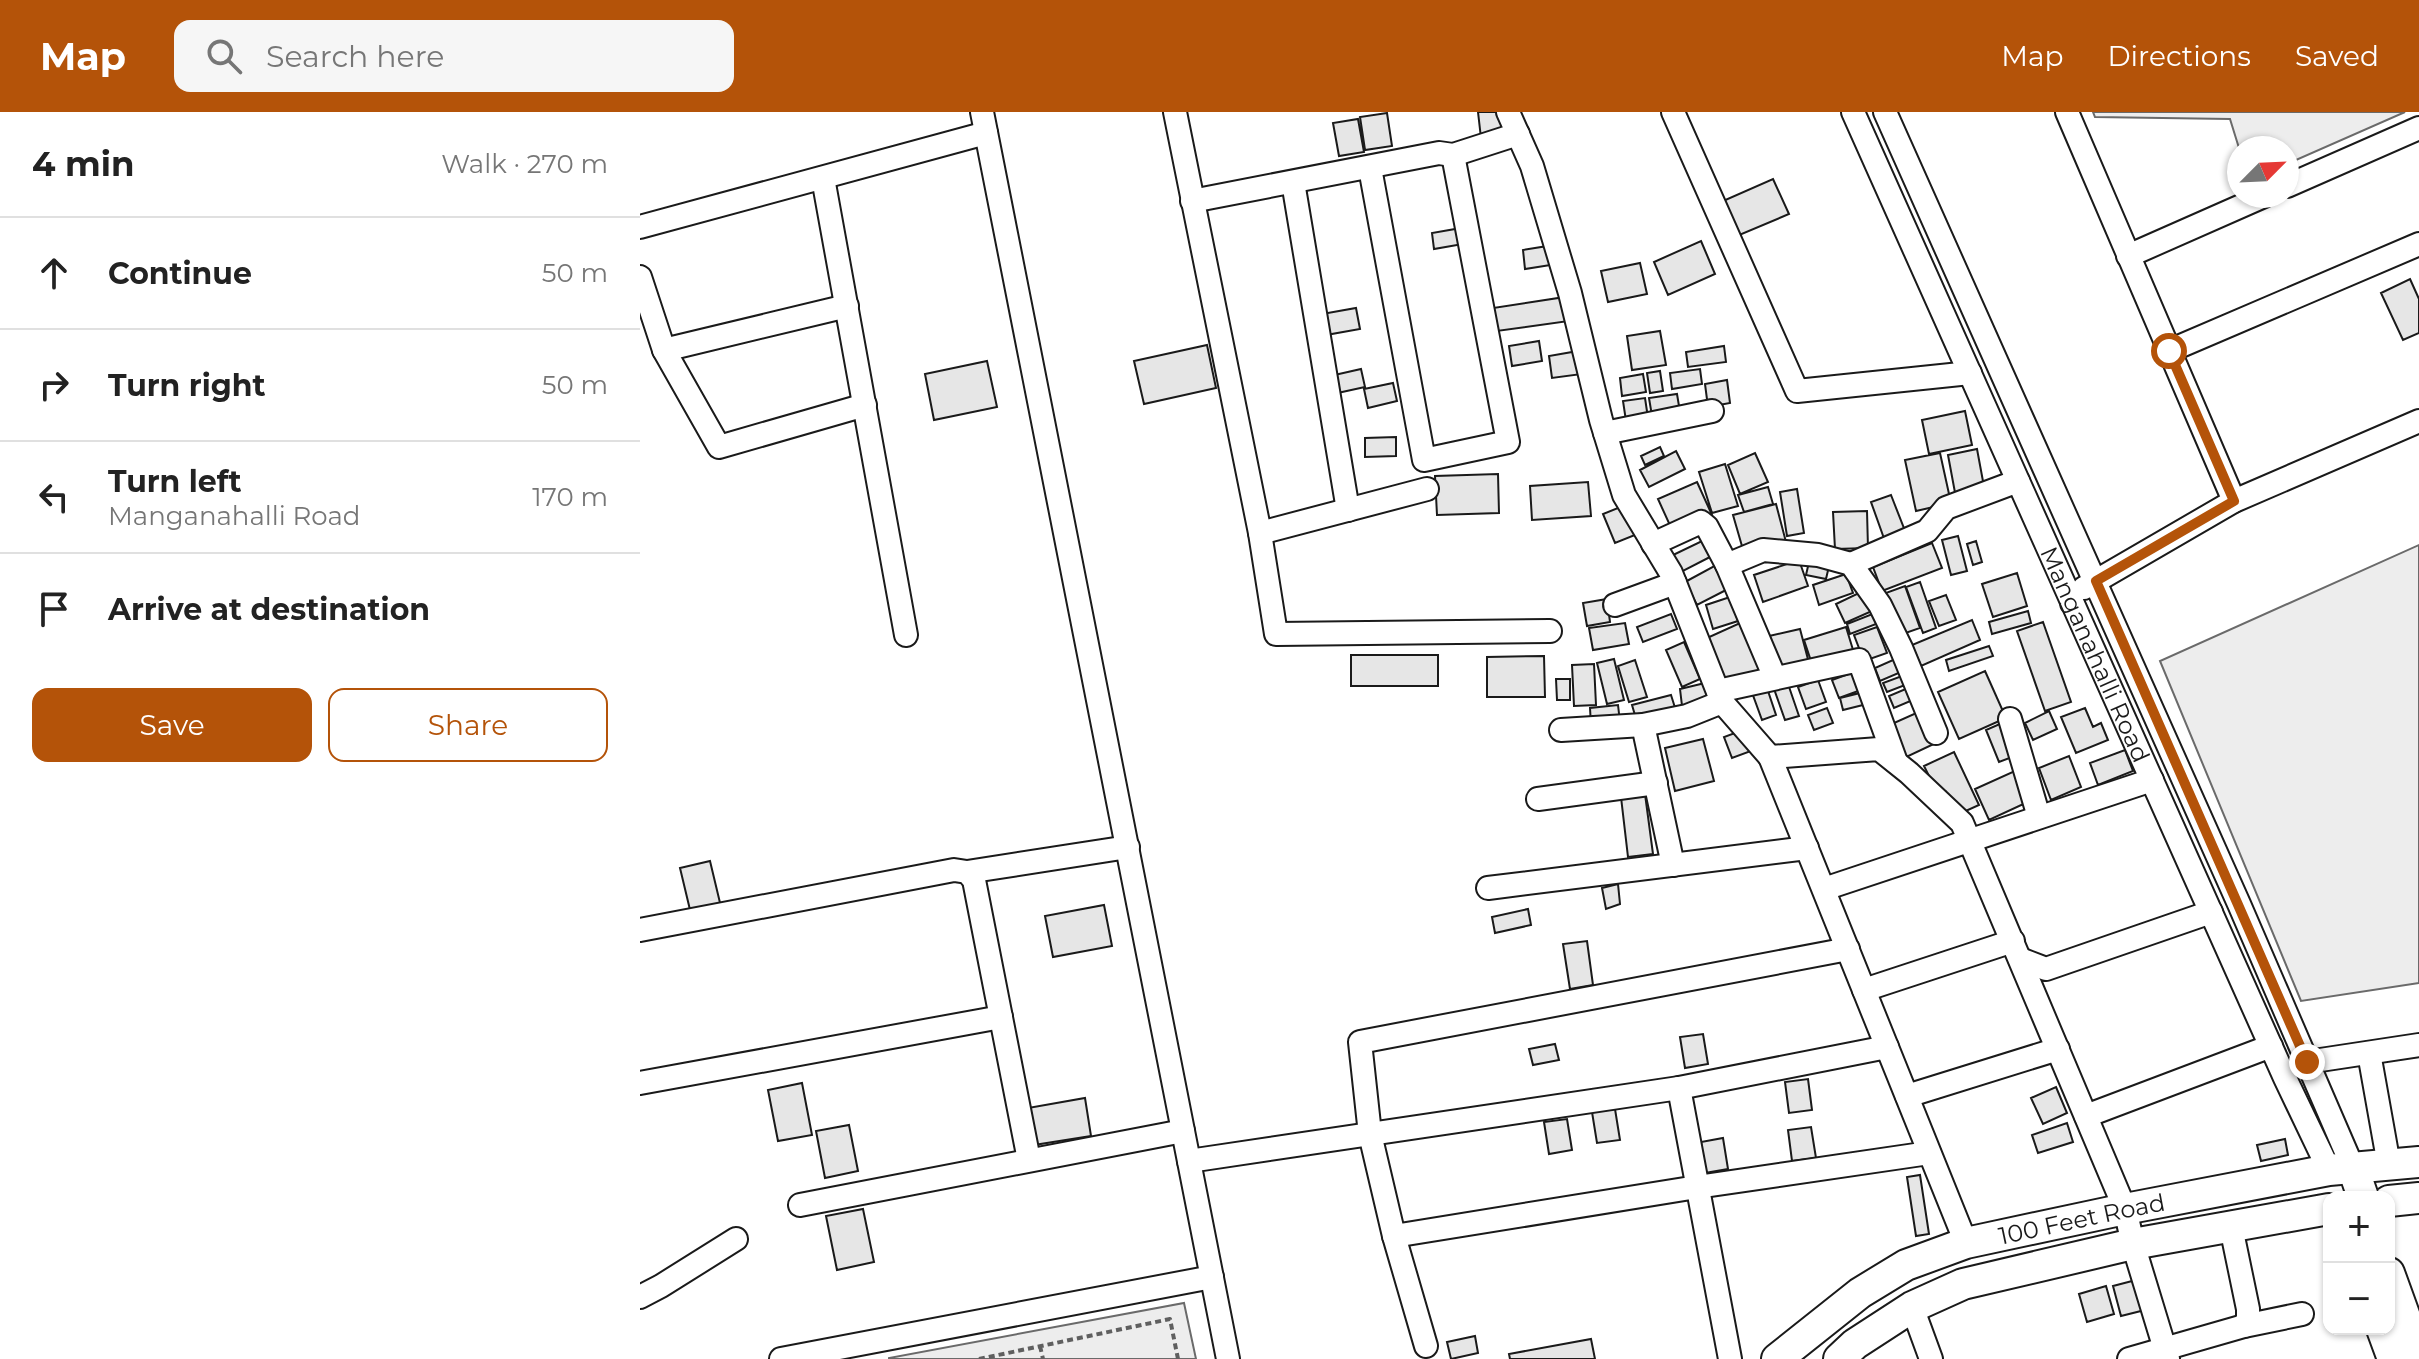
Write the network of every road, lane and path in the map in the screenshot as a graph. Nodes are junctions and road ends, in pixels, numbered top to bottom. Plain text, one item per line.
1 (1175, 112) edge
2 (1508, 112) edge
3 (1673, 112) edge
4 (1853, 112) edge
5 (1885, 112) edge
6 (2067, 112) edge
7 (984, 122) edge
8 (2419, 128) edge
9 (1518, 134) junction
10 (1453, 155) junction
11 (1370, 168) junction
12 (823, 178) junction
13 (2299, 181) edge
14 (1293, 182) junction
15 (1192, 201) junction
16 (2237, 208) edge
17 (640, 227) edge
18 (2419, 244) edge
19 (2128, 256) junction
20 (640, 277) edge
21 (847, 306) junction
22 (664, 350) junction
23 (2169, 351) junction
24 (1970, 373) junction
25 (865, 405) junction
26 (1712, 411) dead end
27 (2419, 421) edge
28 (1605, 433) junction
29 (2018, 481) junction
30 (1427, 489) dead end
31 (2234, 501) junction
32 (1348, 510) junction
33 (1260, 533) junction
34 (1653, 544) junction
35 (1851, 564) junction
36 (1727, 565) junction
37 (2096, 581) junction
38 (1675, 583) junction
39 (2069, 595) junction
40 (1615, 605) dead end
41 (1550, 631) dead end
42 (906, 635) dead end
43 (1775, 678) junction
44 (1720, 696) junction
45 (2010, 719) dead end
46 (1643, 725) junction
47 (1561, 730) dead end
48 (1936, 733) dead end
49 (1770, 757) junction
50 (1896, 763) junction
51 (2152, 780) junction
52 (1656, 783) junction
53 (1538, 799) dead end
54 (2039, 817) junction
55 (1970, 840) junction
56 (1128, 847) junction
57 (1807, 848) junction
58 (1673, 865) junction
59 (967, 872) junction
60 (1488, 888) dead end
61 (1824, 889) junction
62 (2211, 912) junction
63 (640, 930) edge
64 (1848, 949) junction
65 (2017, 950) junction
66 (1864, 990) junction
67 (1001, 1017) junction
68 (2419, 1045) edge
69 (2271, 1046) junction
70 (1887, 1047) junction
71 (2058, 1049) junction
72 (2369, 1053) junction
73 (2307, 1062) junction
74 (640, 1083) edge
75 (1679, 1088) junction
76 (1907, 1096) junction
77 (2086, 1116) junction
78 (1183, 1131) junction
79 (1370, 1134) junction
80 (1929, 1153) junction
81 (1029, 1160) junction
82 (1189, 1161) junction
83 (2404, 1164) edge
84 (2339, 1178) edge
85 (1697, 1187) junction
86 (2355, 1191) edge
87 (2419, 1198) edge
88 (2395, 1200) edge
89 (800, 1205) dead end
90 (2125, 1209) junction
91 (2323, 1210) edge
92 (2231, 1227) junction
93 (1394, 1236) junction
94 (736, 1239) dead end
95 (1966, 1243) junction
96 (2133, 1244) junction
97 (1212, 1277) junction
98 (2395, 1290) edge
99 (640, 1297) edge
100 (1912, 1307) junction
101 (2302, 1314) dead end
102 (2244, 1326) junction
103 (2384, 1335) edge
104 (1040, 1346) junction
105 (1426, 1346) dead end
106 (867, 1352) edge
107 (2167, 1354) edge
108 (2419, 1356) edge
109 (781, 1359) edge
110 (979, 1359) edge
111 (1043, 1359) edge
112 (1178, 1359) edge
113 (1228, 1359) edge
114 (1730, 1359) edge
115 (1777, 1359) edge
116 (1839, 1359) edge
117 (1931, 1359) edge
118 (2129, 1359) edge
119 (2393, 1359) edge

1 - 15 street
2 - 9 street
3 - 24 street
4 - 24 street, Manganahalli Road
5 - 37 street, Manganahalli Road
6 - 19 street
7 - 12 street
7 - 56 street
8 - 13 street
9 - 10 street
9 - 28 street
10 - 11 street
10 - 11 street
11 - 14 street
12 - 17 street
12 - 21 street
14 - 15 street
14 - 32 street
15 - 33 street
16 - 19 street
18 - 23 street
19 - 23 street
20 - 22 street
21 - 22 street
21 - 25 street
22 - 25 street
23 - 31 street
24 - 29 street, Manganahalli Road
25 - 42 street
26 - 28 street
27 - 31 street
28 - 34 street
29 - 35 street
29 - 39 street, Manganahalli Road
30 - 32 street
31 - 37 street
32 - 33 street
33 - 41 street
34 - 36 street
34 - 38 street
35 - 36 street
35 - 48 street
36 - 43 street
37 - 39 street
37 - 73 street, Manganahalli Road
38 - 40 street
38 - 44 street
39 - 51 street, Manganahalli Road
43 - 44 street
43 - 50 street
44 - 46 street
44 - 49 street
45 - 54 street
46 - 47 street
46 - 52 street
49 - 50 street
49 - 57 street
50 - 55 street
51 - 54 street
51 - 62 street, Manganahalli Road
52 - 53 street
52 - 58 street
54 - 55 street
55 - 61 street
55 - 65 street
56 - 59 street
56 - 78 street
57 - 58 street
57 - 61 street
58 - 60 street
59 - 63 street
59 - 67 street
61 - 64 street
62 - 65 street
62 - 69 street, Manganahalli Road
64 - 66 street
64 - 79 street
65 - 66 street
65 - 71 street
66 - 70 street
67 - 74 street
67 - 81 street
68 - 72 street
69 - 77 street
69 - 84 street, Manganahalli Road
70 - 75 street
70 - 76 street
71 - 76 street
71 - 77 street
72 - 73 street
72 - 83 street
73 - 84 street, Manganahalli Road
75 - 79 street
75 - 85 street
76 - 80 street
77 - 90 street
78 - 81 street
78 - 82 street
79 - 82 street
79 - 93 street
80 - 85 street
80 - 95 street
81 - 89 street
82 - 97 street
83 - 84 main road, 100 Feet Road
84 - 86 main road, Manganahalli Road
84 - 90 main road, 100 Feet Road
85 - 93 street
85 - 114 street
87 - 88 main road
90 - 95 main road, 100 Feet Road
90 - 96 street
91 - 92 main road, 100 Feet Road
92 - 96 main road, 100 Feet Road
92 - 102 street
93 - 105 street
94 - 99 street
95 - 115 main road, 100 Feet Road
96 - 100 main road, 100 Feet Road
96 - 107 street
97 - 106 street
97 - 113 street
98 - 108 main road
100 - 116 main road, 100 Feet Road
100 - 117 street
101 - 102 street
102 - 107 street
103 - 119 main road
104 - 110 path
104 - 111 path
104 - 112 path
106 - 109 street
107 - 118 street

